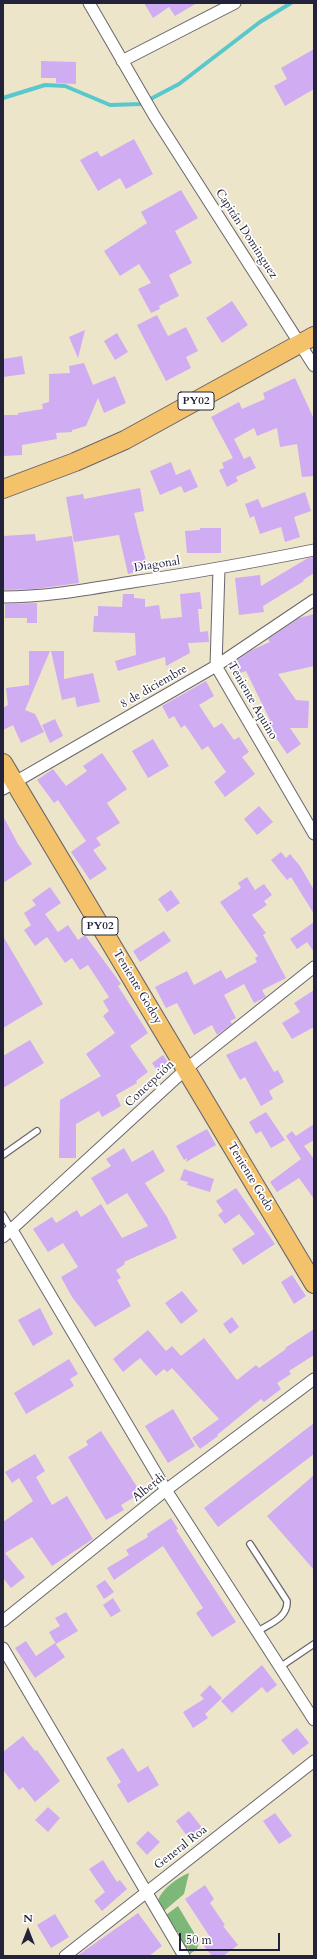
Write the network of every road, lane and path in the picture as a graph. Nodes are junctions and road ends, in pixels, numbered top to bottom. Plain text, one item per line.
1 (89, 3) edge
2 (235, 3) edge
3 (122, 61) junction
4 (308, 340) edge
5 (314, 366) edge
6 (3, 488) edge
7 (314, 550) edge
8 (219, 569) junction
9 (3, 597) edge
10 (314, 600) edge
11 (216, 666) junction
12 (3, 763) edge
13 (8, 786) edge
14 (314, 834) edge
15 (314, 967) edge
16 (186, 1069) junction
17 (37, 1131) dead end
18 (3, 1155) edge
19 (3, 1215) edge
20 (7, 1233) edge
21 (314, 1284) edge
22 (314, 1379) edge
23 (166, 1490) junction
24 (250, 1544) dead end
25 (3, 1621) edge
26 (257, 1632) junction
27 (314, 1644) edge
28 (3, 1648) edge
29 (280, 1667) junction
30 (314, 1720) edge
31 (314, 1761) edge
32 (146, 1892) junction
33 (65, 1956) edge
34 (184, 1956) edge

1 - 3 street
2 - 3 street
3 - 4 street, Capitán Dominguez
4 - 5 street, Capitán Dominguez
4 - 6 main road, PY02
7 - 8 street, Diagonal
8 - 9 street, Diagonal
8 - 11 street, Teniente Aquino
10 - 11 street, 8 de diciembre
11 - 13 street, 8 de diciembre
11 - 14 street, Teniente Aquino
12 - 13 main road, PY02
13 - 16 main road, Teniente Godoy / PY02
15 - 16 street, Concepción
16 - 20 street, Concepción
16 - 21 main road, Teniente Godo / PY02
17 - 18 lane
19 - 20 lane
20 - 23 street
22 - 23 street, Alberdi
23 - 25 street, Alberdi
23 - 26 street
24 - 26 lane
26 - 29 street
27 - 29 lane
28 - 32 street
29 - 30 street
31 - 32 street, General Roa
32 - 33 street, General Roa
32 - 34 street

